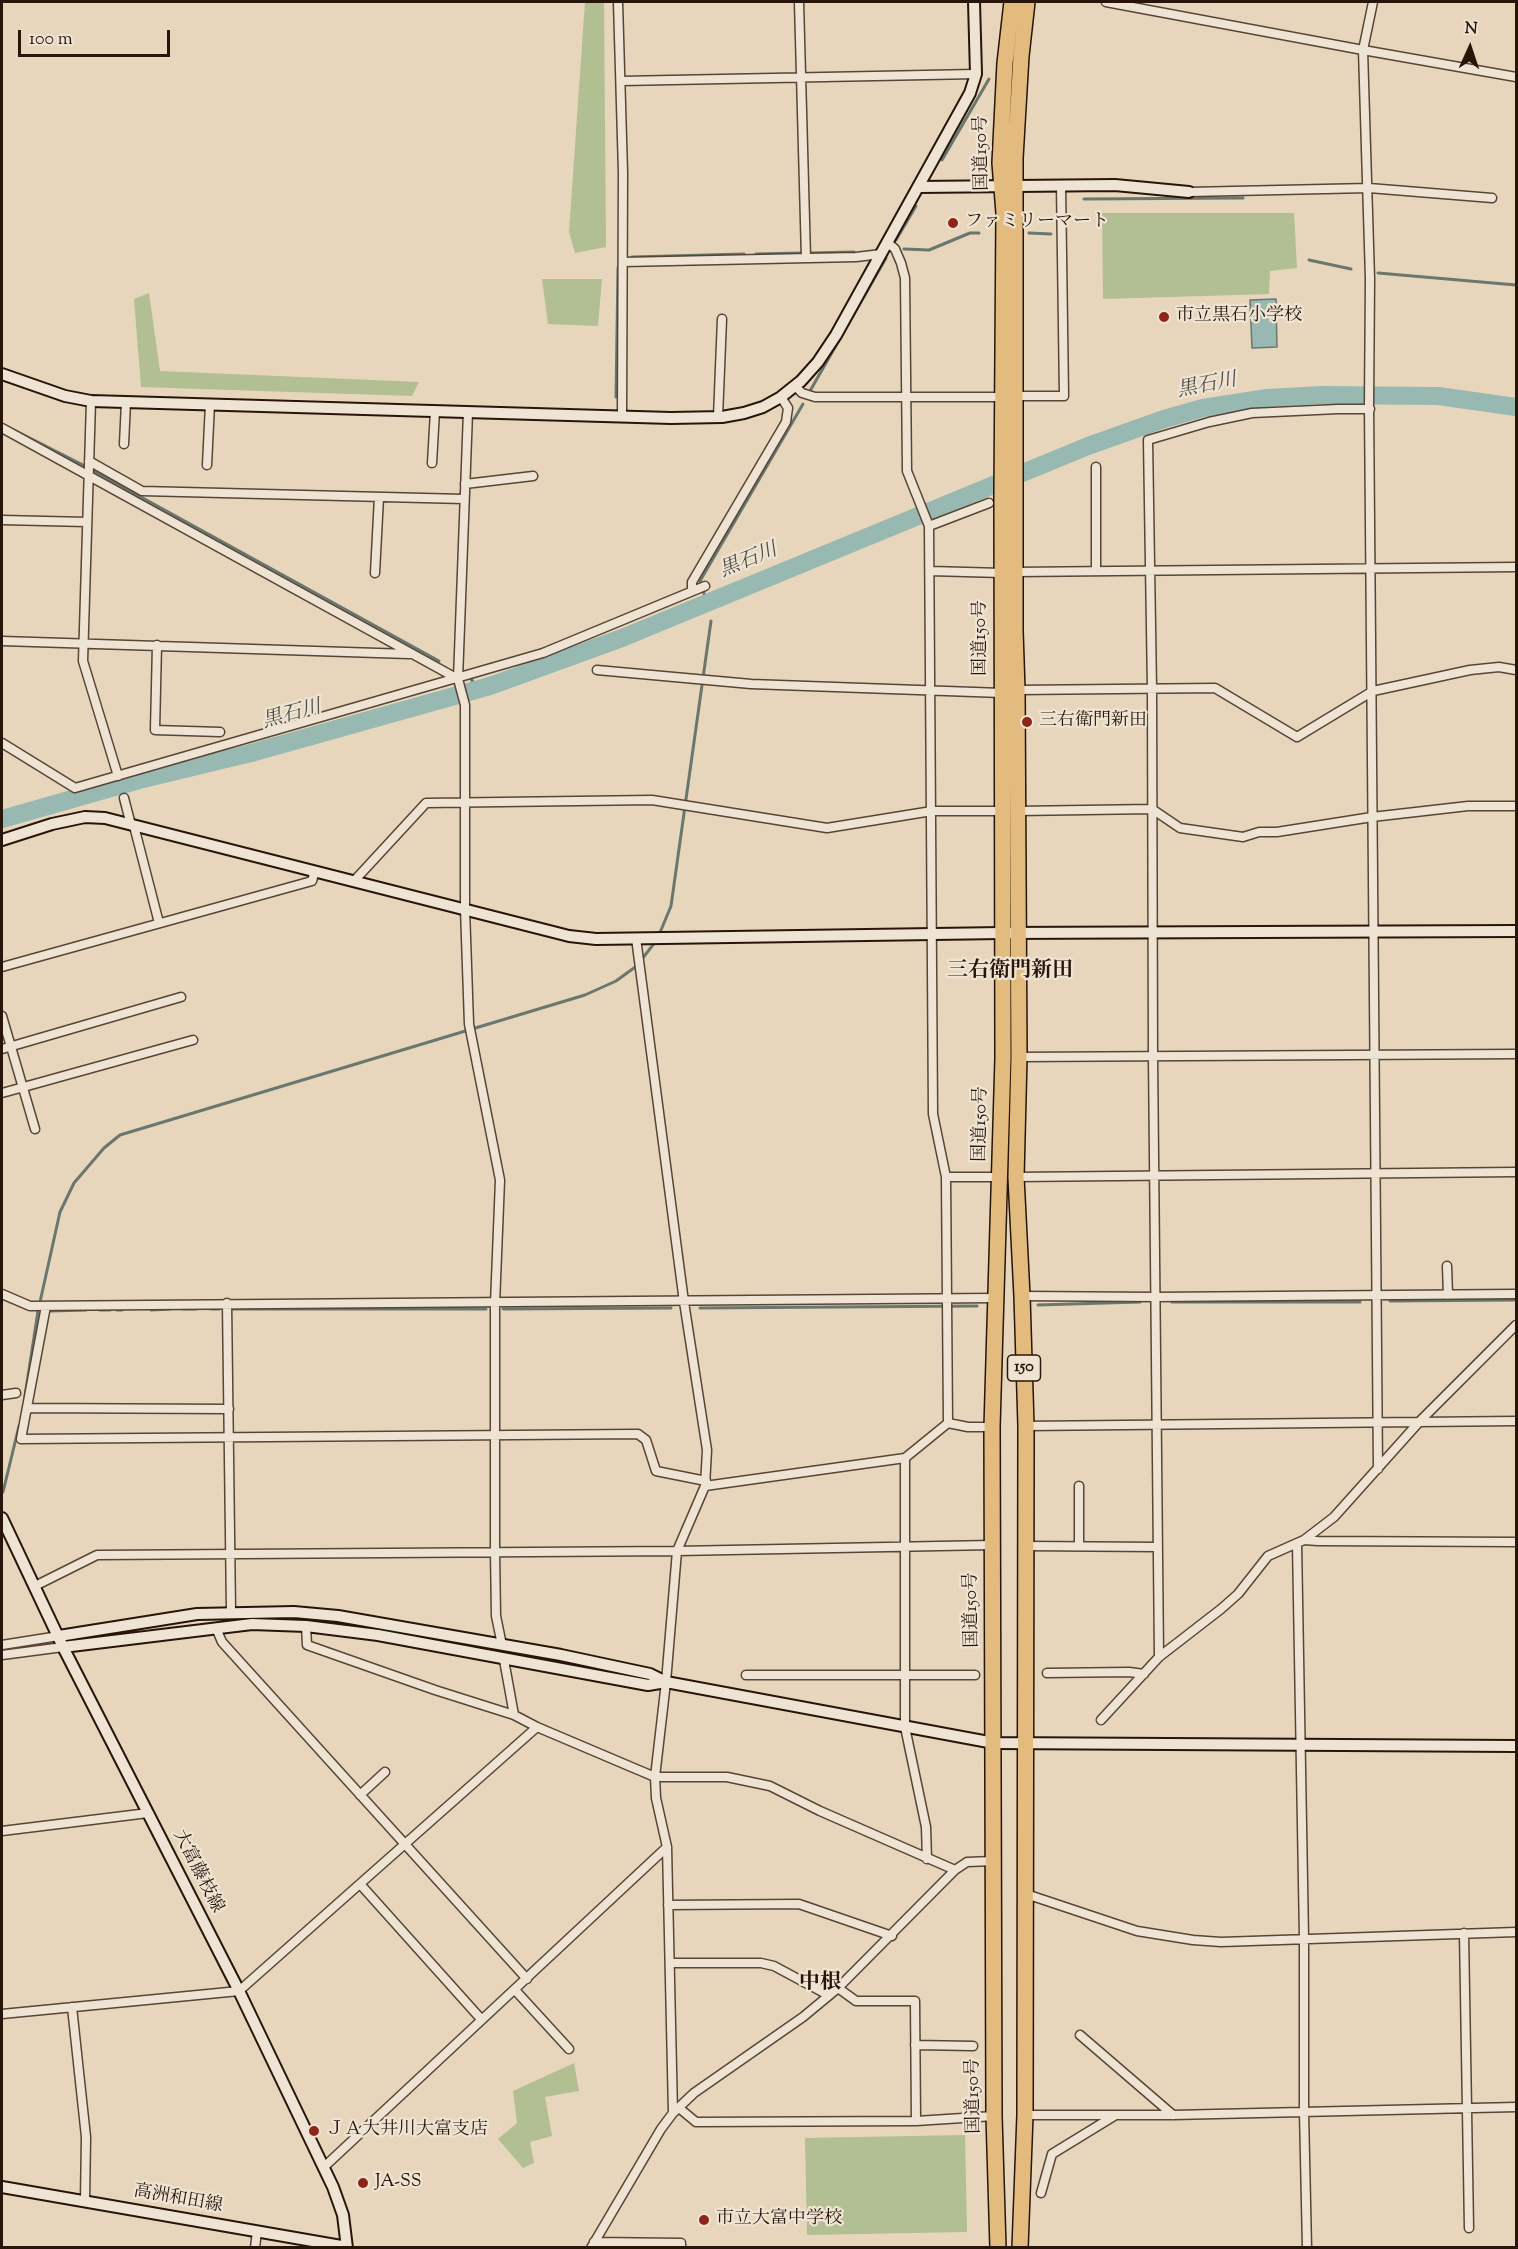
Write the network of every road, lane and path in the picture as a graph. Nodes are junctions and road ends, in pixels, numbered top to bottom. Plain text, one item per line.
1 (618, 2) edge
2 (799, 2) edge
3 (974, 2) edge
4 (1012, 2) edge
5 (1027, 2) edge
6 (1106, 2) edge
7 (1373, 2) edge
8 (1363, 50) junction
9 (976, 74) junction
10 (800, 77) junction
11 (1516, 77) edge
12 (621, 81) junction
13 (1010, 185) junction
14 (1061, 185) junction
15 (918, 187) junction
16 (1369, 188) junction
17 (1189, 192) joint
18 (1492, 198) dead end
19 (887, 242) junction
20 (880, 254) junction
21 (806, 258) junction
22 (623, 262) junction
23 (722, 320) dead end
24 (2, 374) edge
25 (795, 386) junction
26 (906, 396) junction
27 (1009, 396) junction
28 (781, 397) junction
29 (91, 401) junction
30 (126, 402) junction
31 (210, 404) junction
32 (1370, 407) junction
33 (435, 411) junction
34 (468, 412) junction
35 (622, 416) junction
36 (718, 417) junction
37 (2, 429) edge
38 (124, 444) dead end
39 (432, 463) dead end
40 (207, 465) dead end
41 (1096, 467) dead end
42 (89, 469) junction
43 (533, 476) dead end
44 (465, 484) junction
45 (379, 497) junction
46 (464, 499) junction
47 (988, 503) dead end
48 (2, 520) edge
49 (87, 522) junction
50 (929, 526) junction
51 (1516, 567) edge
52 (1372, 568) junction
53 (930, 571) junction
54 (1096, 571) junction
55 (1150, 571) junction
56 (1009, 572) junction
57 (375, 573) dead end
58 (2, 641) edge
59 (84, 643) junction
60 (157, 645) junction
61 (412, 654) junction
62 (597, 670) dead end
63 (1516, 670) edge
64 (458, 679) junction
65 (1152, 689) junction
66 (1017, 690) junction
67 (930, 691) junction
68 (1373, 691) junction
69 (1002, 693) junction
70 (220, 732) dead end
71 (2, 743) edge
72 (118, 776) junction
73 (124, 798) dead end
74 (465, 803) junction
75 (1516, 806) edge
76 (1152, 810) junction
77 (932, 811) junction
78 (1002, 811) junction
79 (1018, 811) junction
80 (1372, 817) junction
81 (132, 826) junction
82 (2, 840) edge
83 (315, 872) junction
84 (354, 881) junction
85 (465, 909) junction
86 (159, 923) junction
87 (1516, 931) edge
88 (1374, 932) junction
89 (1002, 933) junction
90 (1018, 933) junction
91 (1153, 933) junction
92 (931, 934) junction
93 (636, 938) junction
94 (2, 967) edge
95 (181, 997) dead end
96 (2, 1016) edge
97 (193, 1040) dead end
98 (6, 1048) edge
99 (1516, 1054) edge
100 (1153, 1056) junction
101 (1375, 1056) junction
102 (1019, 1057) junction
103 (23, 1087) junction
104 (2, 1093) edge
105 (35, 1129) dead end
106 (1516, 1172) edge
107 (1375, 1173) junction
108 (1154, 1176) junction
109 (946, 1177) junction
110 (1008, 1177) junction
111 (1447, 1266) dead end
112 (2, 1294) edge
113 (1516, 1294) edge
114 (1448, 1295) junction
115 (1022, 1296) junction
116 (1378, 1296) junction
117 (1155, 1297) junction
118 (995, 1298) junction
119 (684, 1302) junction
120 (227, 1303) junction
121 (947, 1303) junction
122 (495, 1304) junction
123 (46, 1306) junction
124 (1516, 1325) edge
125 (16, 1393) dead end
126 (2, 1395) edge
127 (27, 1408) junction
128 (228, 1409) junction
129 (1420, 1421) junction
130 (1516, 1421) edge
131 (1377, 1422) junction
132 (948, 1423) junction
133 (1156, 1425) junction
134 (1026, 1426) junction
135 (992, 1427) junction
136 (495, 1434) junction
137 (229, 1436) junction
138 (905, 1458) junction
139 (1378, 1469) junction
140 (706, 1483) junction
141 (1079, 1486) dead end
142 (2, 1518) edge
143 (1300, 1541) junction
144 (1516, 1542) edge
145 (992, 1545) junction
146 (904, 1546) junction
147 (1025, 1546) junction
148 (1079, 1546) junction
149 (1157, 1547) junction
150 (495, 1551) junction
151 (677, 1551) junction
152 (229, 1554) junction
153 (35, 1586) junction
154 (231, 1612) junction
155 (306, 1626) junction
156 (216, 1628) junction
157 (61, 1641) junction
158 (2, 1645) edge
159 (502, 1645) junction
160 (2, 1655) edge
161 (1159, 1657) junction
162 (504, 1660) junction
163 (905, 1674) junction
164 (1047, 1674) dead end
165 (1143, 1674) junction
166 (746, 1675) dead end
167 (975, 1675) dead end
168 (666, 1682) junction
169 (514, 1715) junction
170 (1101, 1720) dead end
171 (537, 1727) junction
172 (905, 1727) junction
173 (994, 1743) junction
174 (1025, 1744) junction
175 (1299, 1745) junction
176 (1516, 1746) edge
177 (385, 1772) dead end
178 (655, 1777) junction
179 (360, 1795) junction
180 (148, 1813) junction
181 (2, 1831) edge
182 (404, 1844) junction
183 (667, 1847) junction
184 (927, 1859) junction
185 (993, 1861) junction
186 (955, 1870) junction
187 (360, 1884) junction
188 (1026, 1894) junction
189 (668, 1905) junction
190 (1516, 1932) edge
191 (1464, 1934) junction
192 (892, 1936) junction
193 (1304, 1938) junction
194 (670, 1963) junction
195 (527, 1978) junction
196 (838, 1988) junction
197 (515, 1989) junction
198 (239, 1991) junction
199 (828, 1995) junction
200 (72, 2007) junction
201 (2, 2014) edge
202 (481, 2019) junction
203 (1080, 2035) dead end
204 (915, 2045) junction
205 (973, 2046) dead end
206 (569, 2049) dead end
207 (1516, 2107) edge
208 (1467, 2108) junction
209 (676, 2111) junction
210 (1304, 2112) junction
211 (1025, 2115) junction
212 (1115, 2115) junction
213 (1173, 2115) junction
214 (994, 2116) junction
215 (916, 2121) junction
216 (324, 2167) junction
217 (2, 2187) edge
218 (1041, 2193) dead end
219 (86, 2201) junction
220 (1469, 2228) dead end
221 (258, 2231) junction
222 (592, 2245) edge
223 (255, 2247) edge
224 (348, 2247) edge
225 (681, 2247) edge
226 (998, 2247) edge
227 (1020, 2247) edge
228 (1307, 2247) edge

1 - 12 street
2 - 10 street
3 - 9 street
4 - 13 highway, 国道150号 / 150
5 - 13 highway, 国道150号 / 150
6 - 8 street
7 - 8 street
8 - 11 street
8 - 16 street
9 - 10 street
9 - 15 street
10 - 12 street
10 - 21 street
12 - 22 street
13 - 14 street
13 - 15 street
13 - 27 highway, 国道150号 / 150
14 - 17 street
14 - 27 street
15 - 19 street
16 - 17 street
16 - 18 street
16 - 32 street
19 - 20 street
19 - 26 street
20 - 21 street
20 - 25 street
21 - 22 street
22 - 35 street
23 - 36 street
24 - 29 street
25 - 26 street
25 - 28 street
26 - 27 street
26 - 50 street
27 - 56 highway, 国道150号 / 150
28 - 36 street
28 - 64 street
29 - 30 street
29 - 42 street
30 - 31 street
30 - 38 street
31 - 33 street
31 - 40 street
32 - 52 street
32 - 55 street
33 - 34 street
33 - 39 street
34 - 35 street
34 - 44 street
35 - 36 street
37 - 42 street
41 - 54 street
42 - 45 street
42 - 49 street
42 - 61 street
43 - 44 street
44 - 46 street
45 - 46 street
45 - 57 street
46 - 64 street
47 - 50 street
48 - 49 street
49 - 59 street
50 - 53 street
51 - 52 street
52 - 55 street
52 - 68 street
53 - 56 street
53 - 67 street
54 - 55 street
54 - 56 street
55 - 65 street
56 - 66 highway, 国道150号 / 150
56 - 69 highway, 国道150号 / 150
58 - 59 street
59 - 60 street
59 - 72 street
60 - 61 street
60 - 70 street
61 - 64 street
62 - 67 street
63 - 68 street
64 - 72 street
64 - 74 street
65 - 66 street
65 - 68 street
65 - 76 street
66 - 79 highway, 国道150号 / 150
67 - 69 street
67 - 77 street
68 - 80 street
69 - 78 highway, 国道150号 / 150
71 - 72 street
73 - 81 street
74 - 77 street
74 - 84 street
74 - 85 street
75 - 80 street
76 - 79 street
76 - 80 street
76 - 91 street
77 - 78 street
77 - 92 street
78 - 89 highway, 国道150号 / 150
79 - 90 highway, 国道150号 / 150
80 - 88 street
81 - 82 street
81 - 83 street
81 - 86 street
83 - 84 street
83 - 86 street
84 - 85 street
85 - 93 street
85 - 122 street
86 - 94 street
87 - 88 street
88 - 91 street
88 - 101 street
89 - 90 street
89 - 92 street
89 - 110 highway, 国道150号 / 150
90 - 91 street
90 - 102 highway, 国道150号 / 150
91 - 100 street
92 - 93 street
92 - 109 street
93 - 119 street
95 - 98 street
96 - 98 street
97 - 103 street
98 - 103 street
99 - 101 street
100 - 101 street
100 - 102 street
100 - 108 street
101 - 107 street
102 - 110 highway, 国道150号 / 150
103 - 104 street
103 - 105 street
106 - 107 street
107 - 108 street
107 - 116 street
108 - 110 street
108 - 117 street
109 - 110 street
109 - 121 street
110 - 115 highway, 国道150号 / 150
110 - 118 highway, 国道150号 / 150
111 - 114 street
112 - 123 street
113 - 114 street
114 - 116 street
115 - 117 street
115 - 134 highway, 国道150号 / 150
116 - 117 street
116 - 131 street
117 - 133 street
118 - 121 street
118 - 135 highway, 国道150号 / 150
119 - 121 street
119 - 122 street
119 - 140 street
120 - 122 street
120 - 123 street
120 - 128 street
121 - 132 street
122 - 136 street
123 - 127 street
124 - 129 street
125 - 126 street
127 - 128 street
127 - 137 street
128 - 137 street
129 - 130 street
129 - 131 street
129 - 139 street
131 - 133 street
131 - 139 street
132 - 135 street
132 - 138 street
133 - 134 street
133 - 149 street
134 - 147 highway, 国道150号 / 150
135 - 145 highway, 国道150号 / 150
136 - 137 street
136 - 140 street
136 - 150 street
137 - 152 street
138 - 140 street
138 - 146 street
139 - 143 street
140 - 151 street
141 - 148 street
142 - 153 street, 大富藤枝線
143 - 144 street
143 - 161 street
143 - 175 street
145 - 146 street
145 - 173 highway, 国道150号 / 150
146 - 151 street
146 - 163 street
147 - 148 street
147 - 174 highway, 国道150号 / 150
148 - 149 street
149 - 161 street
150 - 151 street
150 - 152 street
150 - 159 street
151 - 168 street
152 - 153 street
152 - 154 street
153 - 157 street, 大富藤枝線
154 - 157 street
154 - 159 street
155 - 156 street
155 - 162 street
155 - 169 street
156 - 157 street
156 - 179 street
157 - 158 street
157 - 160 street
157 - 180 street, 大富藤枝線
159 - 168 street
161 - 165 street
162 - 168 street
162 - 169 street
163 - 166 street
163 - 167 street
163 - 172 street
164 - 165 street
165 - 170 street
168 - 172 street
168 - 178 street
169 - 171 street
171 - 178 street
171 - 182 street
172 - 173 street
172 - 184 street
173 - 174 street
173 - 185 highway, 国道150号 / 150
174 - 175 street
174 - 188 highway, 国道150号 / 150
175 - 176 street
175 - 193 street
177 - 179 street
178 - 183 street
178 - 184 street
179 - 182 street
180 - 181 street
180 - 198 street, 大富藤枝線
182 - 187 street
182 - 195 street
183 - 189 street
183 - 195 street
184 - 186 street
185 - 186 street
185 - 214 highway, 国道150号 / 150
186 - 192 street
187 - 198 street
187 - 202 street
188 - 193 street
188 - 211 highway, 国道150号 / 150
189 - 192 street
189 - 194 street
190 - 191 street
191 - 193 street
191 - 208 street
192 - 196 street
193 - 210 street
194 - 199 street
194 - 209 street
195 - 197 street
196 - 199 street
196 - 204 street
197 - 202 street
197 - 206 street
198 - 200 street
198 - 216 street, 大富藤枝線
199 - 209 street
200 - 201 street
200 - 219 street
202 - 216 street
203 - 213 street
204 - 205 street
204 - 215 street
207 - 208 street
208 - 210 street
208 - 220 street
209 - 215 street
209 - 222 street
210 - 213 street
210 - 228 street
211 - 212 street
211 - 227 highway, 国道150号 / 150
212 - 213 street
212 - 218 street
214 - 215 street
214 - 226 highway, 国道150号 / 150
216 - 224 street, 大富藤枝線
217 - 219 street, 高洲和田線
219 - 221 street, 高洲和田線
221 - 223 street
221 - 224 street, 高洲和田線
222 - 225 street

